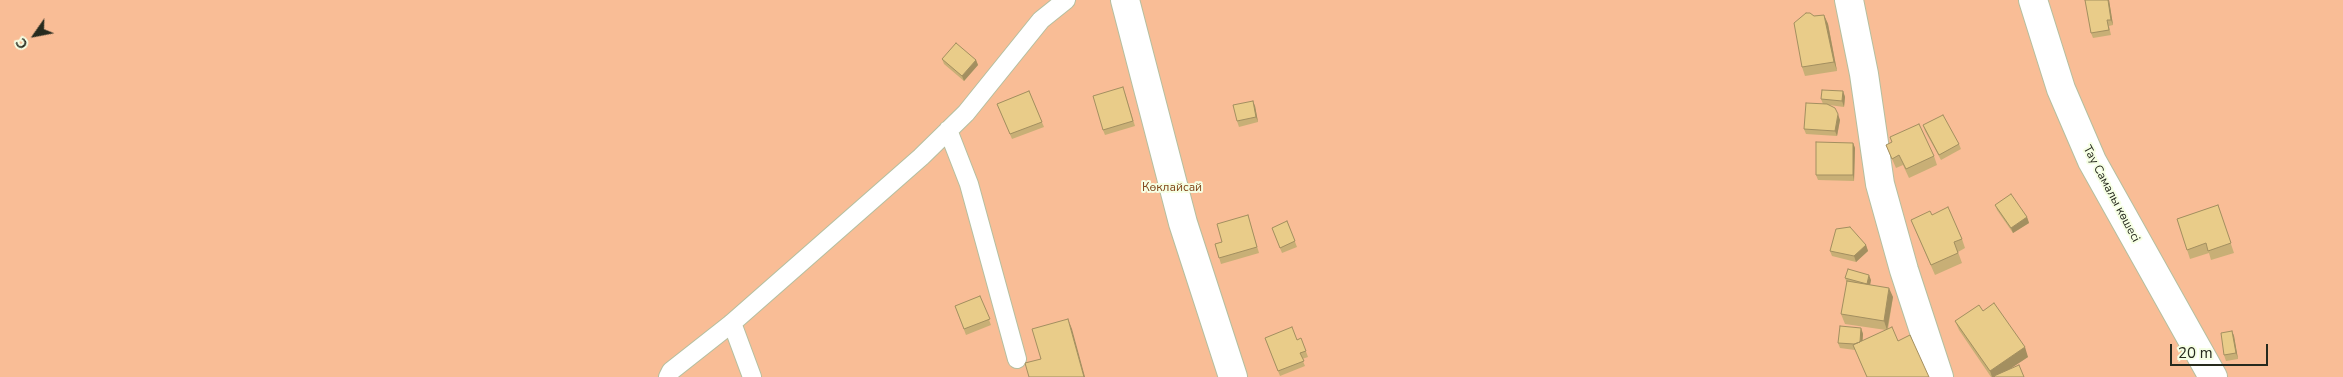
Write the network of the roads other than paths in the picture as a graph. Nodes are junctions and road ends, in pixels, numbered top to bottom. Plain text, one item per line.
1 (1066, 0) edge
2 (1126, 0) edge
3 (1849, 0) edge
4 (2034, 0) edge
5 (948, 130) junction
6 (732, 323) junction
7 (1017, 359) dead end
8 (668, 377) edge
9 (752, 377) edge
10 (1233, 377) edge
11 (1939, 377) edge
12 (2213, 377) edge

1 - 5 lane
2 - 10 street
3 - 11 street
4 - 12 street, Тау Самалы көшесі
5 - 6 lane
5 - 7 lane
6 - 8 lane
6 - 9 lane

